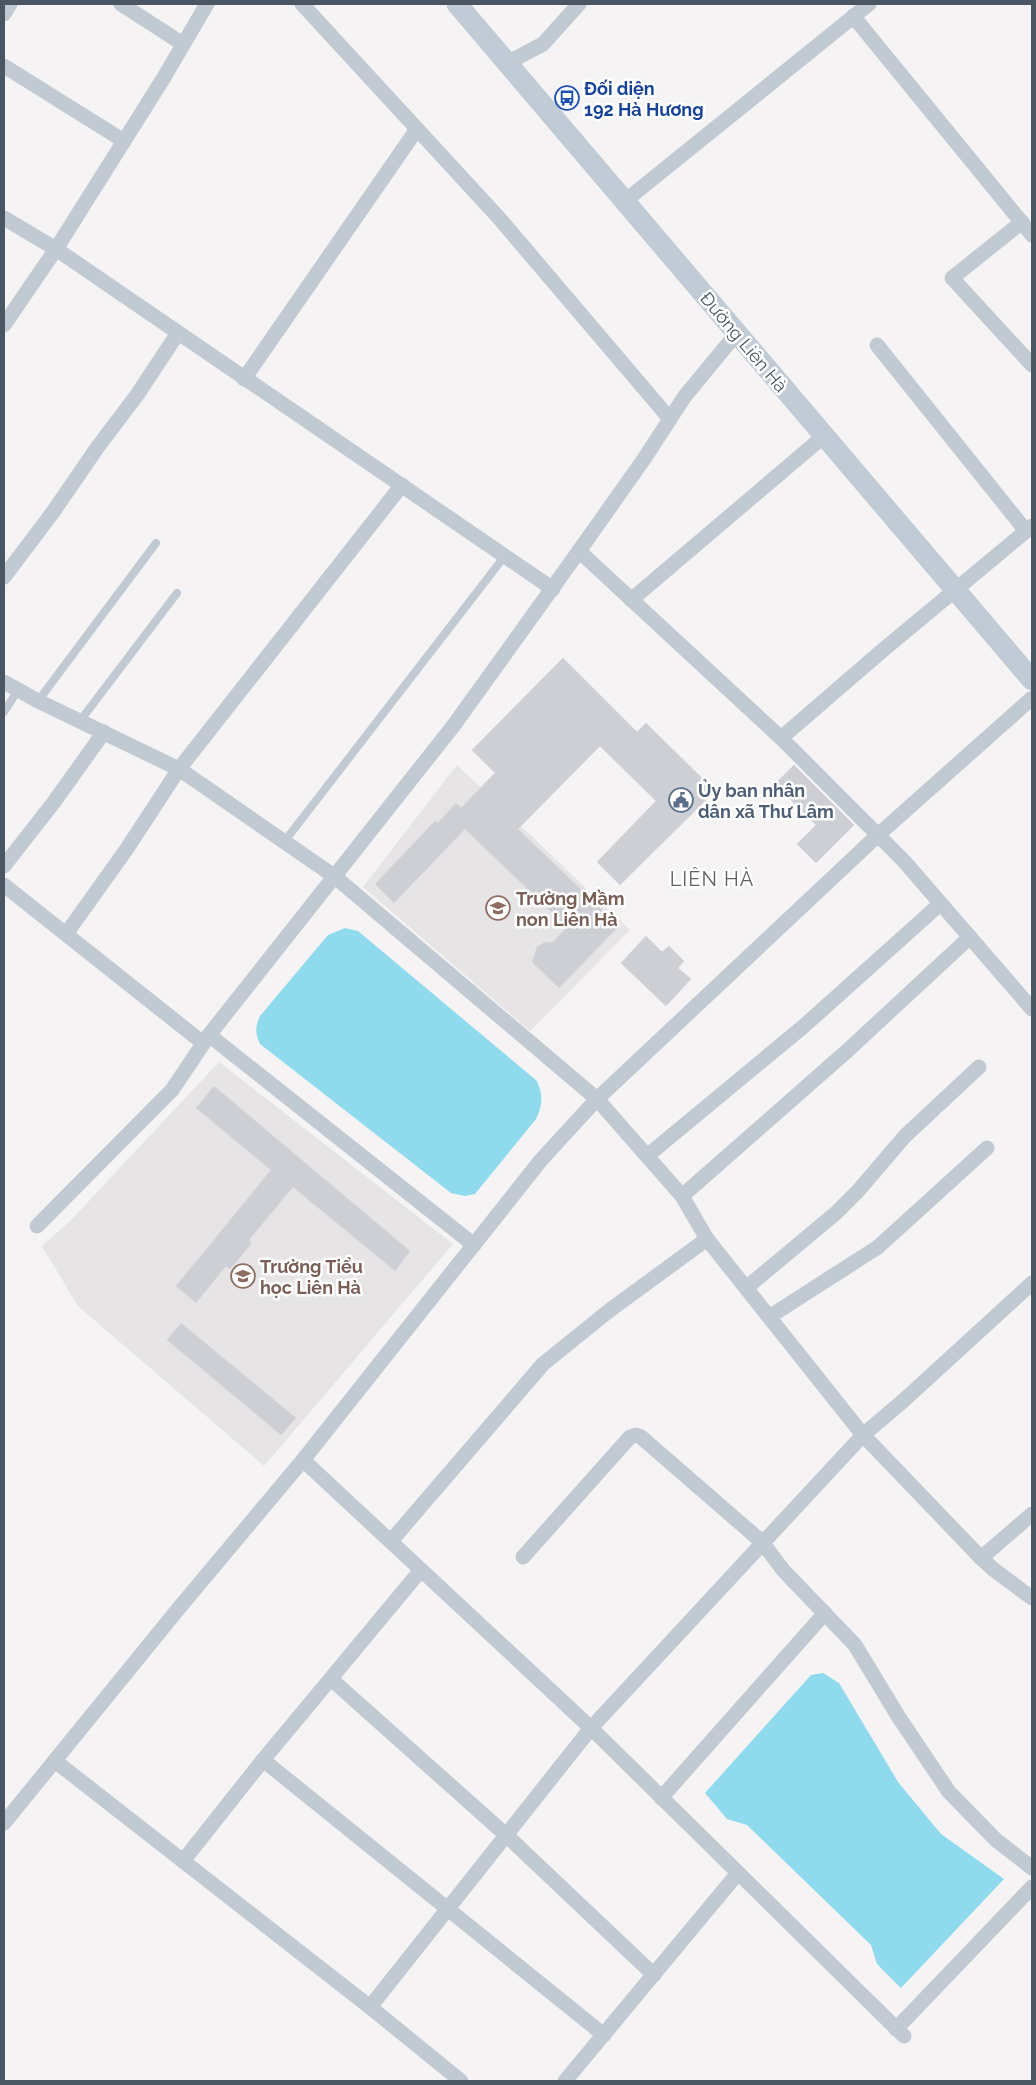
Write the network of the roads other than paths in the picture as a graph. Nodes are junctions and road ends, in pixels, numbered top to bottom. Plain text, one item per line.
1 (10, 4) edge
2 (121, 4) edge
3 (207, 4) edge
4 (302, 4) edge
5 (457, 4) edge
6 (579, 4) edge
7 (869, 4) edge
8 (4, 14) edge
9 (853, 16) junction
10 (184, 44) junction
11 (507, 63) junction
12 (4, 66) edge
13 (417, 129) junction
14 (124, 141) junction
15 (624, 201) junction
16 (4, 218) edge
17 (1022, 222) junction
18 (1032, 235) edge
19 (56, 249) junction
20 (4, 325) edge
21 (178, 333) junction
22 (737, 333) junction
23 (877, 345) dead end
24 (1032, 366) edge
25 (244, 379) junction
26 (670, 419) junction
27 (824, 436) junction
28 (402, 485) junction
29 (1030, 528) edge
30 (156, 543) dead end
31 (579, 552) junction
32 (504, 557) junction
33 (4, 577) edge
34 (553, 589) junction
35 (955, 590) junction
36 (177, 593) dead end
37 (631, 600) junction
38 (1032, 680) edge
39 (4, 682) edge
40 (18, 690) junction
41 (1032, 698) edge
42 (38, 702) junction
43 (4, 712) edge
44 (80, 721) junction
45 (104, 732) junction
46 (781, 738) junction
47 (179, 770) junction
48 (878, 835) junction
49 (284, 842) junction
50 (4, 866) edge
51 (334, 876) junction
52 (4, 885) edge
53 (940, 904) junction
54 (66, 934) junction
55 (970, 936) junction
56 (1032, 1009) edge
57 (206, 1039) junction
58 (978, 1067) dead end
59 (597, 1099) junction
60 (987, 1148) dead end
61 (647, 1156) junction
62 (682, 1196) junction
63 (37, 1226) dead end
64 (707, 1238) junction
65 (474, 1245) junction
66 (1032, 1284) edge
67 (746, 1288) junction
68 (769, 1317) junction
69 (863, 1435) junction
70 (303, 1460) junction
71 (1032, 1514) edge
72 (391, 1541) junction
73 (762, 1542) junction
74 (523, 1557) dead end
75 (981, 1558) junction
76 (421, 1570) junction
77 (1032, 1598) edge
78 (825, 1614) junction
79 (330, 1679) junction
80 (591, 1728) junction
81 (263, 1760) junction
82 (55, 1761) junction
83 (661, 1798) junction
84 (4, 1823) edge
85 (506, 1835) junction
86 (183, 1861) junction
87 (1032, 1868) edge
88 (738, 1873) junction
89 (1032, 1887) edge
90 (447, 1908) junction
91 (654, 1974) junction
92 (370, 2007) junction
93 (604, 2035) junction
94 (461, 2081) edge
95 (565, 2081) edge

1 - 8 street
2 - 10 street
3 - 10 street
4 - 13 street
5 - 11 main road, Đường Liên Hà
6 - 11 street
7 - 9 street
9 - 15 street
9 - 17 street
10 - 14 street
11 - 15 main road, Đường Liên Hà
12 - 14 street
13 - 25 street
13 - 26 street
14 - 19 street
15 - 22 main road, Đường Liên Hà
16 - 19 street
17 - 18 street
17 - 24 street
19 - 20 street
19 - 21 street
21 - 25 street
21 - 33 street
22 - 26 street
22 - 27 main road, Đường Liên Hà
23 - 29 street
25 - 28 street
26 - 31 street
27 - 35 main road, Đường Liên Hà
27 - 37 street
28 - 32 street
28 - 47 street
29 - 35 street
30 - 42 lane
31 - 34 street
31 - 37 street
32 - 34 street
32 - 49 lane
34 - 51 street
35 - 38 main road, Đường Liên Hà
35 - 46 street
36 - 44 lane
37 - 46 street
39 - 40 street
40 - 42 street
40 - 43 lane
41 - 48 street
42 - 44 street
44 - 45 street
45 - 47 street
45 - 50 street
46 - 48 street
47 - 49 street
47 - 54 street
48 - 53 street
48 - 59 street
49 - 51 street
51 - 57 street
51 - 59 street
52 - 54 street
53 - 55 street
53 - 61 street
54 - 57 street
55 - 56 street
55 - 62 street
57 - 63 street
57 - 65 street
58 - 67 street
59 - 61 street
59 - 65 street
60 - 68 street
61 - 62 street
62 - 64 street
64 - 67 street
64 - 72 street
65 - 70 street
66 - 69 street
67 - 68 street
68 - 69 street
69 - 73 street
69 - 75 street
70 - 72 street
70 - 82 street
71 - 75 street
72 - 76 street
73 - 74 street
73 - 78 street
73 - 80 street
75 - 77 street
76 - 79 street
76 - 80 street
78 - 83 street
78 - 87 street
79 - 81 street
79 - 85 street
80 - 83 street
80 - 85 street
81 - 86 street
81 - 90 street
82 - 84 street
82 - 86 street
83 - 88 street
85 - 90 street
85 - 91 street
86 - 92 street
88 - 89 street
88 - 91 street
90 - 92 street
90 - 93 street
91 - 93 street
92 - 94 street
93 - 95 street

